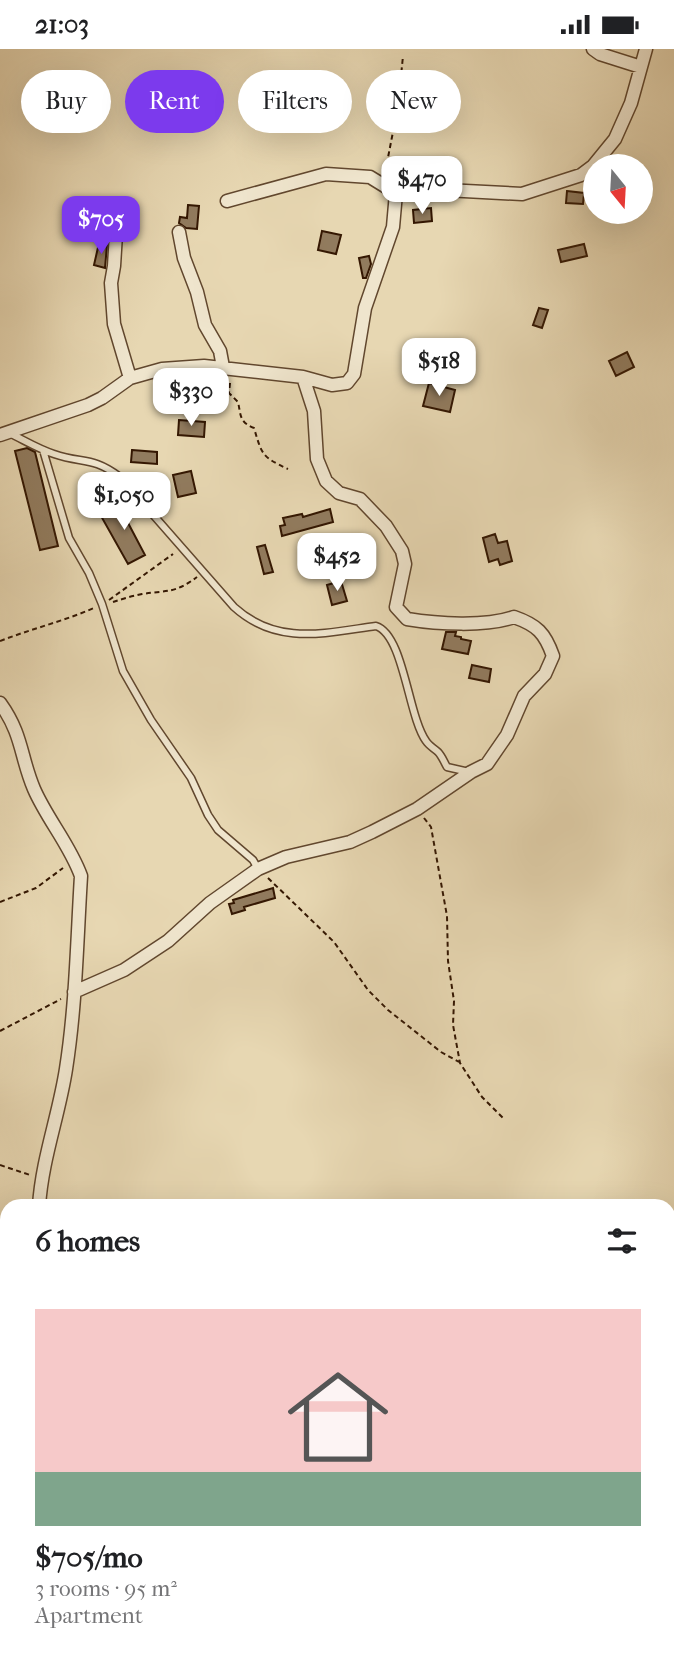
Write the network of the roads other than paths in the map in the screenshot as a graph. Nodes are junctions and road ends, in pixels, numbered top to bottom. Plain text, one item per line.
1 (593, 49) edge
2 (646, 49) edge
3 (641, 67) junction
4 (396, 193) junction
5 (227, 201) dead end
6 (112, 213) dead end
7 (179, 232) dead end
8 (225, 368) junction
9 (303, 377) junction
10 (130, 378) junction
11 (4, 433) edge
12 (43, 450) junction
13 (0, 703) edge
14 (471, 772) junction
15 (258, 869) junction
16 (74, 992) junction
17 (40, 1199) edge

1 - 3 street
2 - 3 street
3 - 4 street
4 - 5 street
4 - 9 street
6 - 10 street
7 - 8 street
8 - 9 street
8 - 10 street
9 - 14 street
10 - 11 street
11 - 12 lane
12 - 14 lane
12 - 15 lane
13 - 16 street
14 - 15 street
15 - 16 street
16 - 17 street

